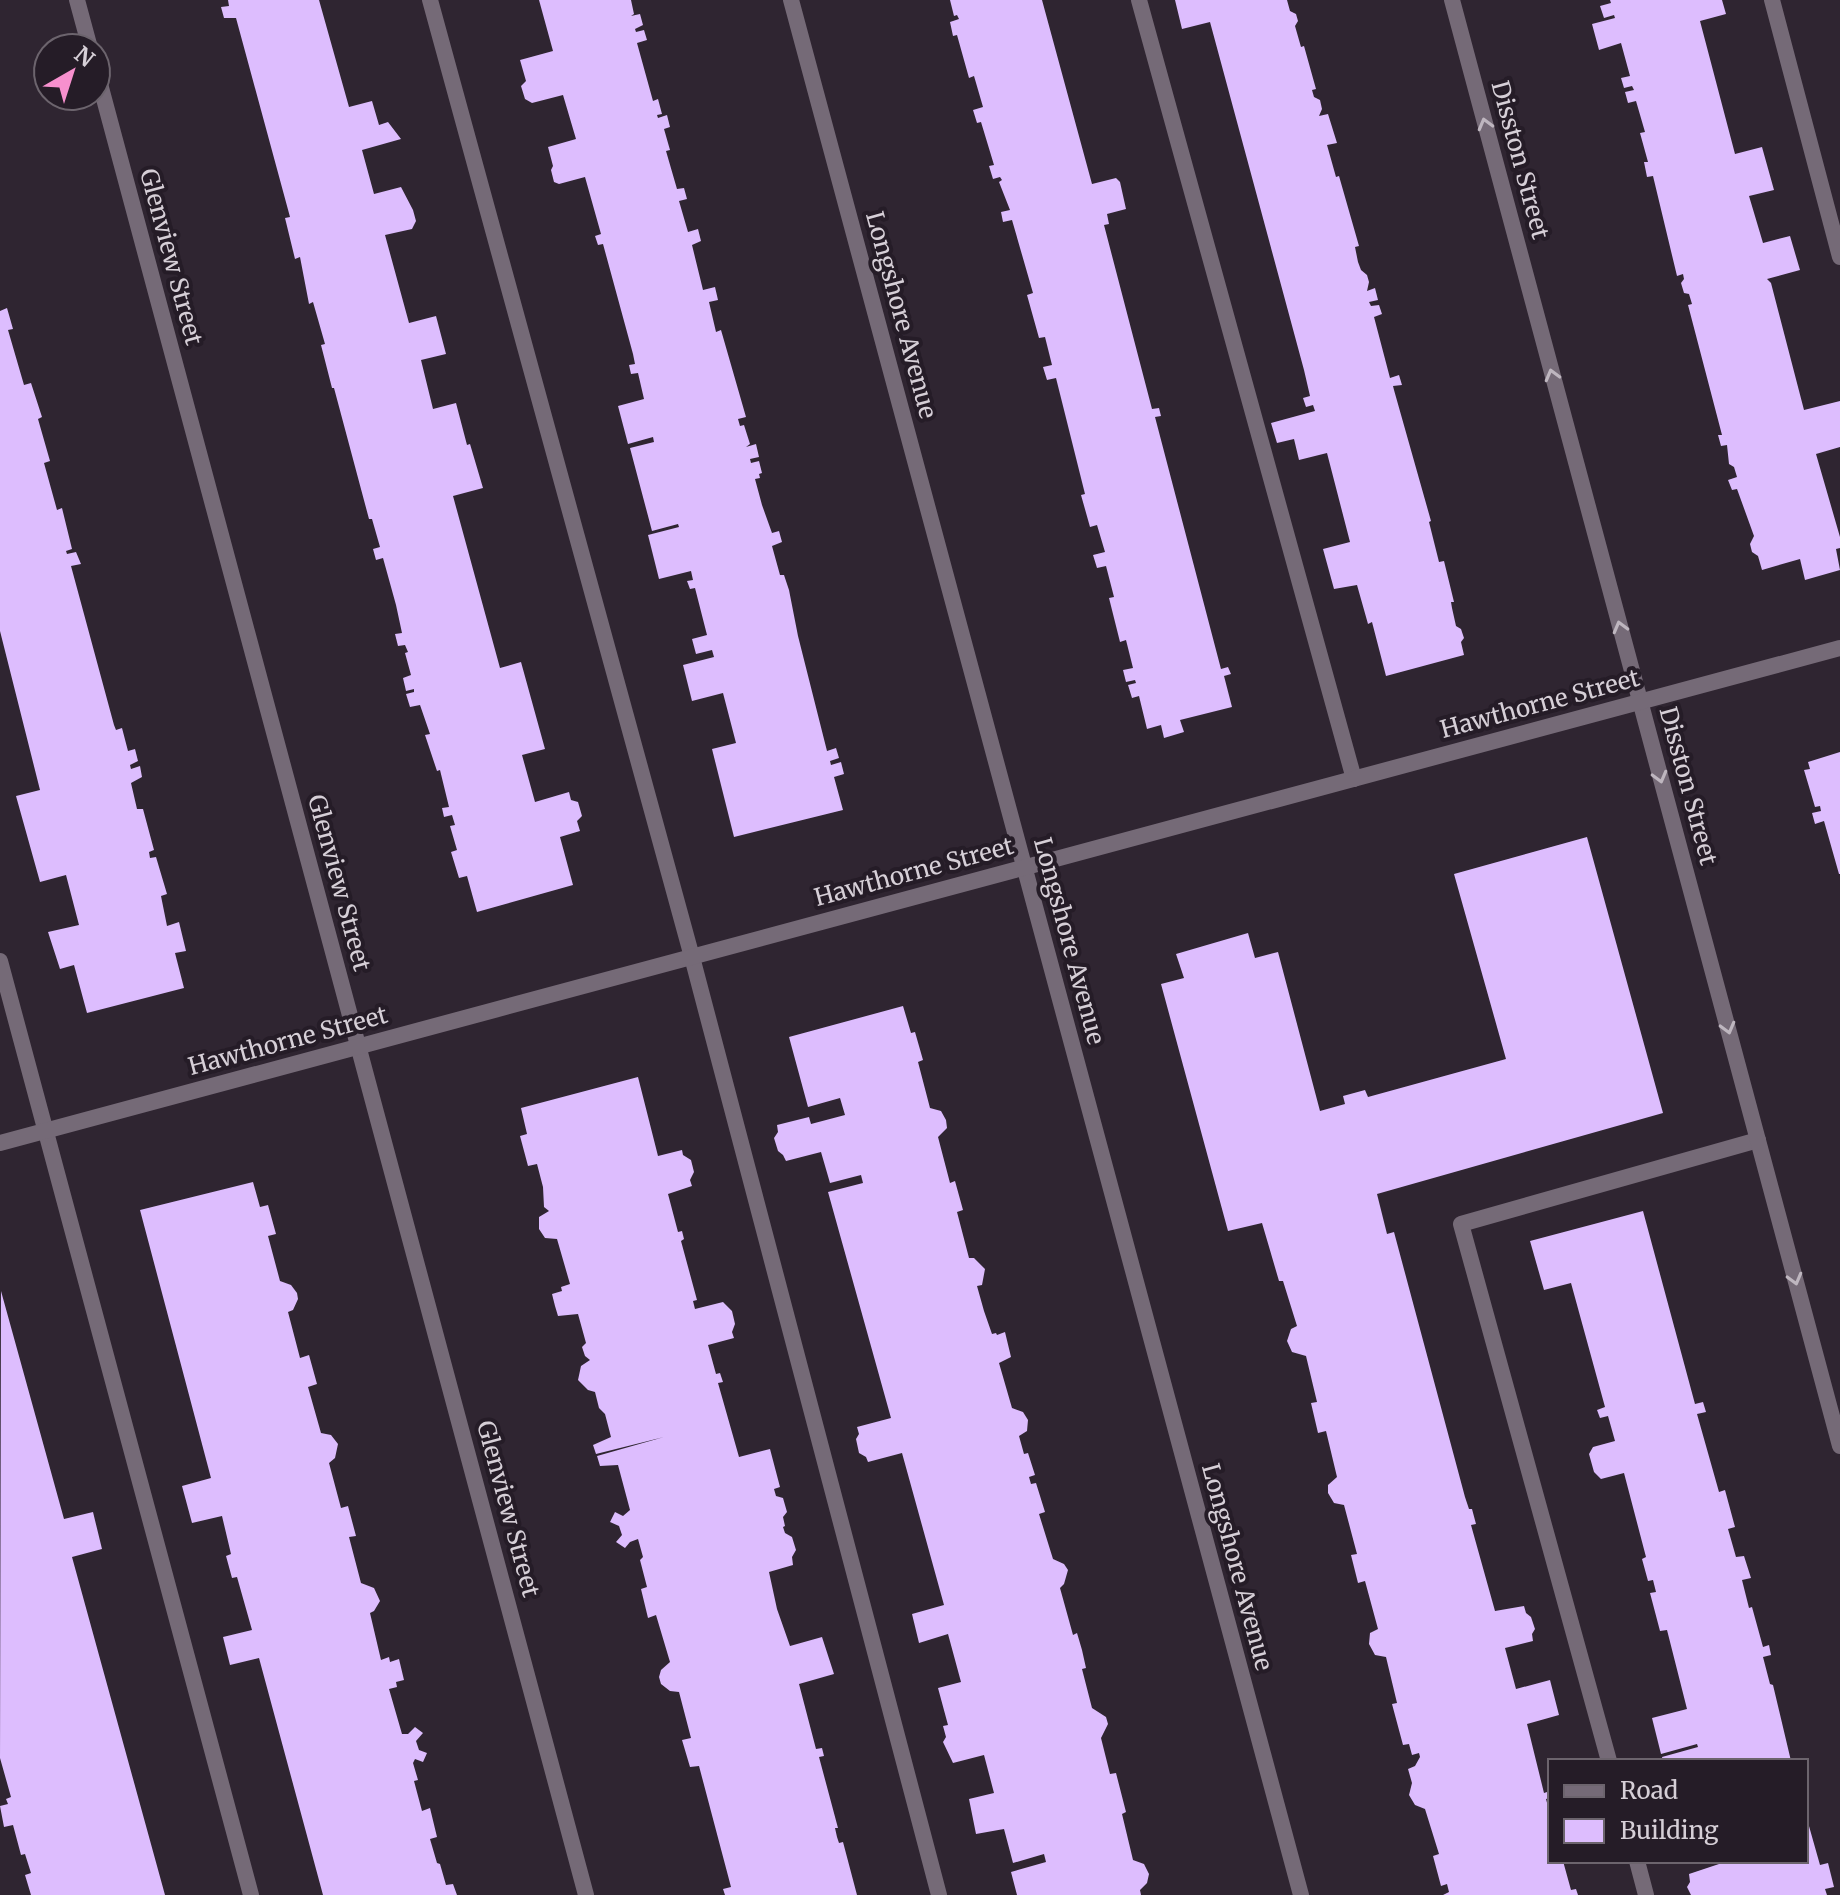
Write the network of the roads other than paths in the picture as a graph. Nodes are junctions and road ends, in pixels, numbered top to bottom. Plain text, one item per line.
1 (77, 0) edge
2 (430, 0) edge
3 (791, 0) edge
4 (1139, 0) edge
5 (1452, 0) edge
6 (1772, 0) edge
7 (86, 32) edge
8 (108, 112) edge
9 (1840, 257) edge
10 (1840, 648) edge
11 (1640, 702) junction
12 (1354, 779) junction
13 (1025, 867) junction
14 (692, 957) junction
15 (0, 961) edge
16 (358, 1047) junction
17 (47, 1131) junction
18 (1758, 1140) junction
19 (0, 1143) edge
20 (1840, 1446) edge
21 (1608, 1759) edge
22 (1638, 1863) edge
23 (251, 1895) edge
24 (586, 1895) edge
25 (939, 1895) edge
26 (1301, 1895) edge
27 (1646, 1895) edge

1 - 7 street
2 - 14 street
3 - 13 street, Longshore Avenue
4 - 12 street
11 -> 5 street, Disston Street
6 - 9 street
8 - 16 street, Glenview Street
10 - 11 street, Hawthorne Street
11 - 12 street, Hawthorne Street
11 -> 18 street, Disston Street
12 - 13 street, Hawthorne Street
13 - 14 street, Hawthorne Street
13 - 26 street, Longshore Avenue
14 - 16 street, Hawthorne Street
14 - 25 street
15 - 17 street
16 - 17 street, Hawthorne Street
16 - 24 street, Glenview Street
17 - 19 street, Hawthorne Street
17 - 23 street
18 -> 20 street, Disston Street
18 - 21 street
22 - 27 street

